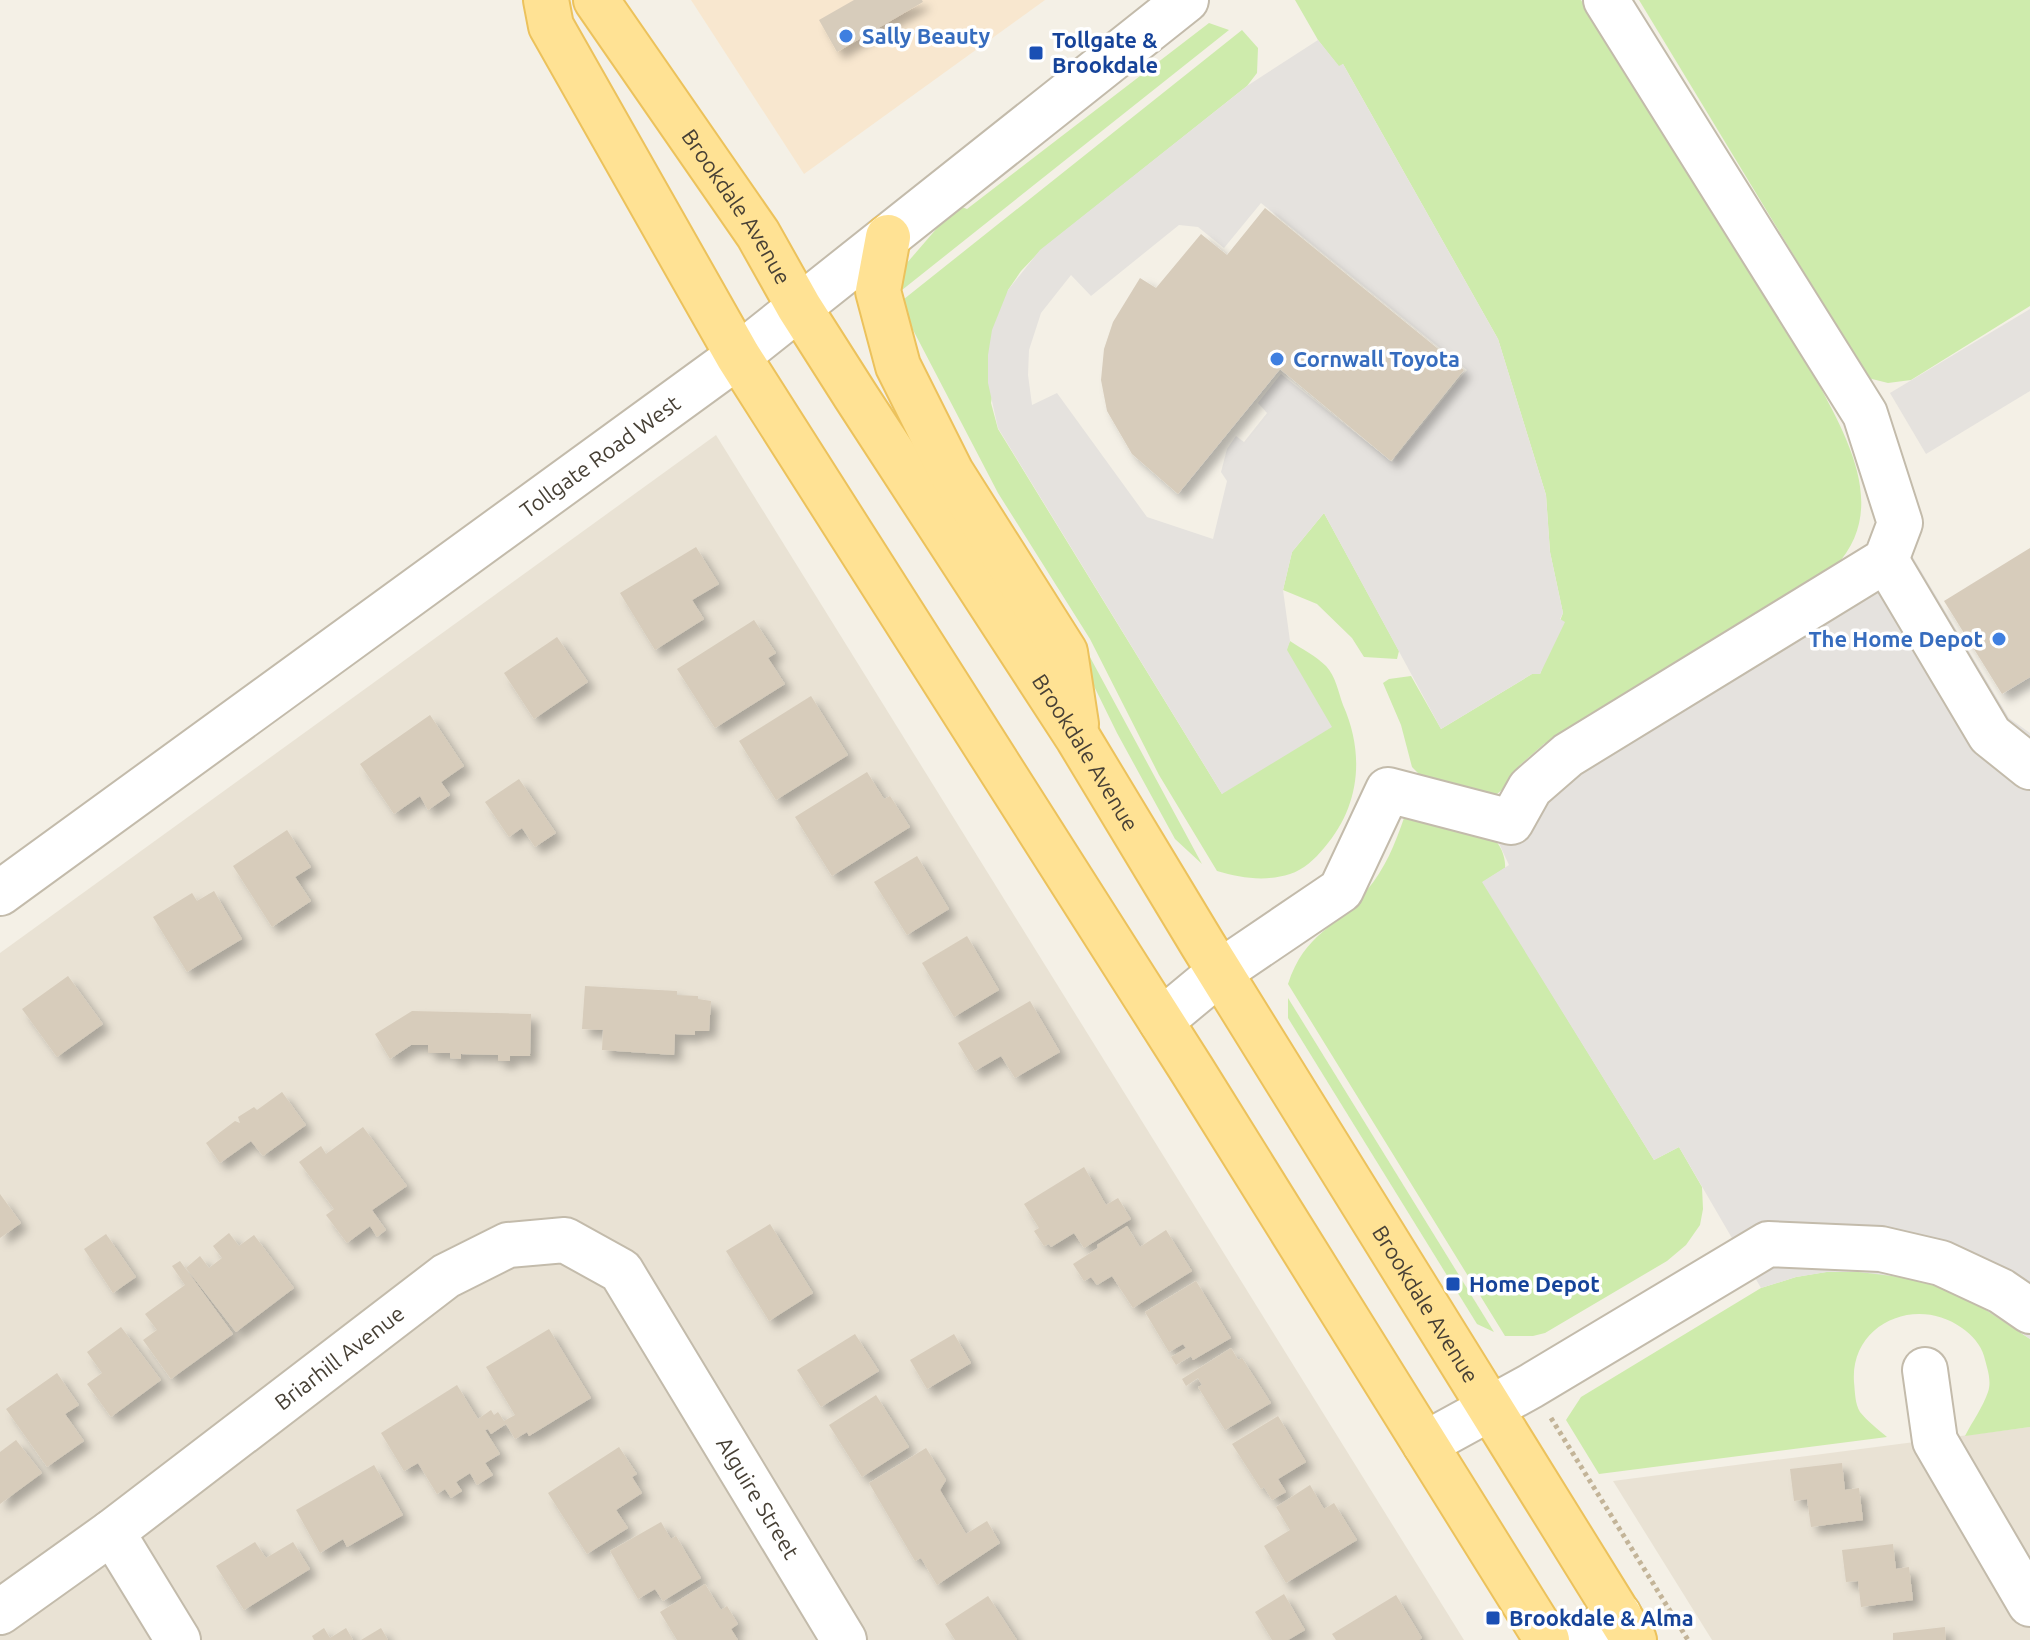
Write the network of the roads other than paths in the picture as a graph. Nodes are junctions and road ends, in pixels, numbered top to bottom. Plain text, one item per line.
1 (546, 0) edge
2 (596, 0) edge
3 (1186, 0) edge
4 (1606, 0) edge
5 (888, 237) junction
6 (799, 307) junction
7 (738, 356) junction
8 (1886, 560) junction
9 (1078, 738) junction
10 (2030, 767) edge
11 (0, 893) edge
12 (1220, 972) junction
13 (1161, 1021) junction
14 (2030, 1311) edge
15 (671, 1355) joint
16 (1925, 1370) dead end
17 (1490, 1408) junction
18 (1425, 1444) junction
19 (112, 1532) junction
20 (2030, 1604) edge
21 (0, 1612) edge
22 (1626, 1628) edge
23 (178, 1640) edge
24 (844, 1640) edge
25 (1547, 1640) edge
26 (1579, 1640) edge

1 - 7 main road
2 - 6 main road, Brookdale Avenue
3 - 5 street, Tollgate Road West
4 - 8 street
5 - 6 street, Tollgate Road West
5 - 9 main road
6 - 7 street, Tollgate Road West
6 - 9 main road, Brookdale Avenue
7 - 11 street, Tollgate Road West
7 - 13 main road
8 - 10 street
8 - 12 street
9 - 12 main road, Brookdale Avenue
12 - 13 street
12 - 17 main road, Brookdale Avenue
13 - 18 main road
14 - 17 street
15 - 19 street, Briarhill Avenue
15 - 24 street, Alguire Street
16 - 20 street
17 - 18 street
17 - 22 main road, Brookdale Avenue
18 - 25 main road
19 - 21 street, Briarhill Avenue
19 - 23 street
22 - 26 street

